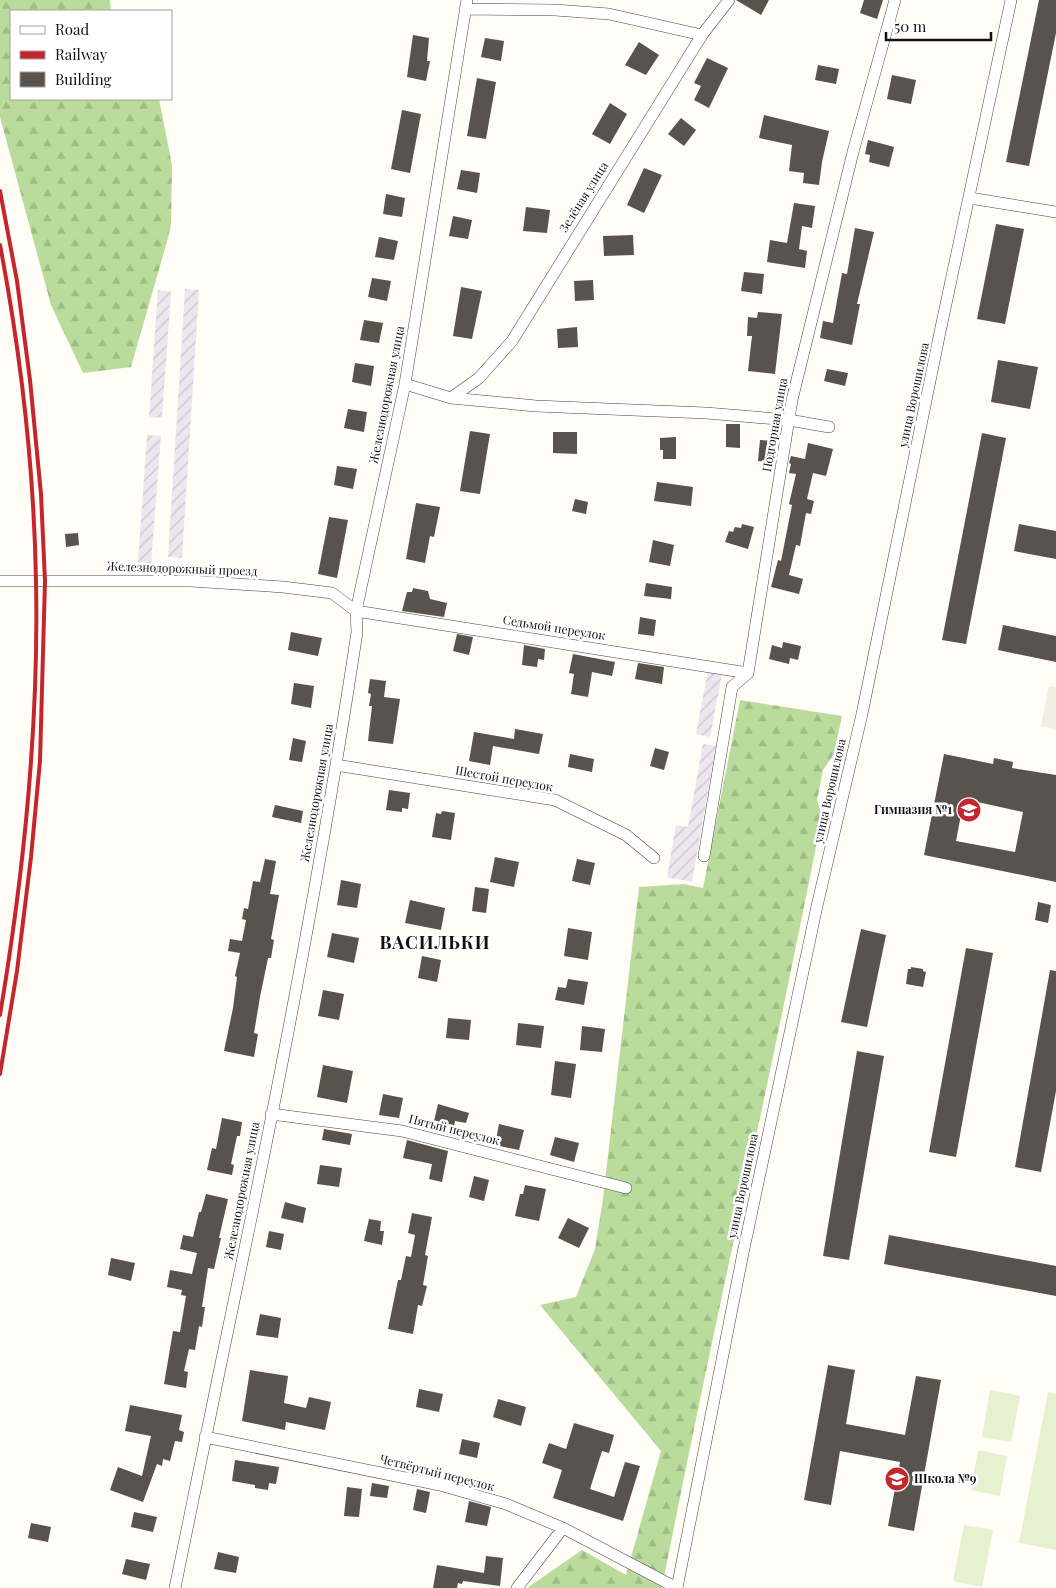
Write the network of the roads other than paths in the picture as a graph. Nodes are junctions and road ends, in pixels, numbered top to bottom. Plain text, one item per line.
1 (729, 0) edge
2 (895, 0) edge
3 (1012, 0) edge
4 (466, 5) edge
5 (702, 36) junction
6 (970, 198) junction
7 (1056, 212) edge
8 (405, 384) junction
9 (451, 398) junction
10 (789, 420) junction
11 (830, 427) dead end
12 (0, 581) edge
13 (356, 612) junction
14 (748, 673) junction
15 (336, 765) junction
16 (704, 856) dead end
17 (654, 858) dead end
18 (271, 1114) junction
19 (626, 1188) dead end
20 (205, 1437) junction
21 (563, 1528) junction
22 (175, 1588) edge
23 (517, 1588) edge
24 (677, 1588) edge

1 - 5 street, Зелёная улица
2 - 10 street, Подгорная улица
3 - 6 street, улица Ворошилова
4 - 5 street
4 - 8 street, Железнодорожная улица
5 - 9 street, Зелёная улица
6 - 7 street
6 - 24 street, улица Ворошилова
8 - 9 street
8 - 13 street, Железнодорожная улица
9 - 10 street
10 - 11 street
10 - 14 street, Подгорная улица
12 - 13 street, Железнодорожный проезд
13 - 14 street, Седьмой переулок
13 - 15 street, Железнодорожная улица
14 - 16 street
15 - 17 street, Шестой переулок
15 - 18 street, Железнодорожная улица
18 - 19 street, Пятый переулок
18 - 20 street, Железнодорожная улица
20 - 21 street, Четвёртый переулок
20 - 22 street, Железнодорожная улица
21 - 23 street
21 - 24 street, Четвёртый переулок

